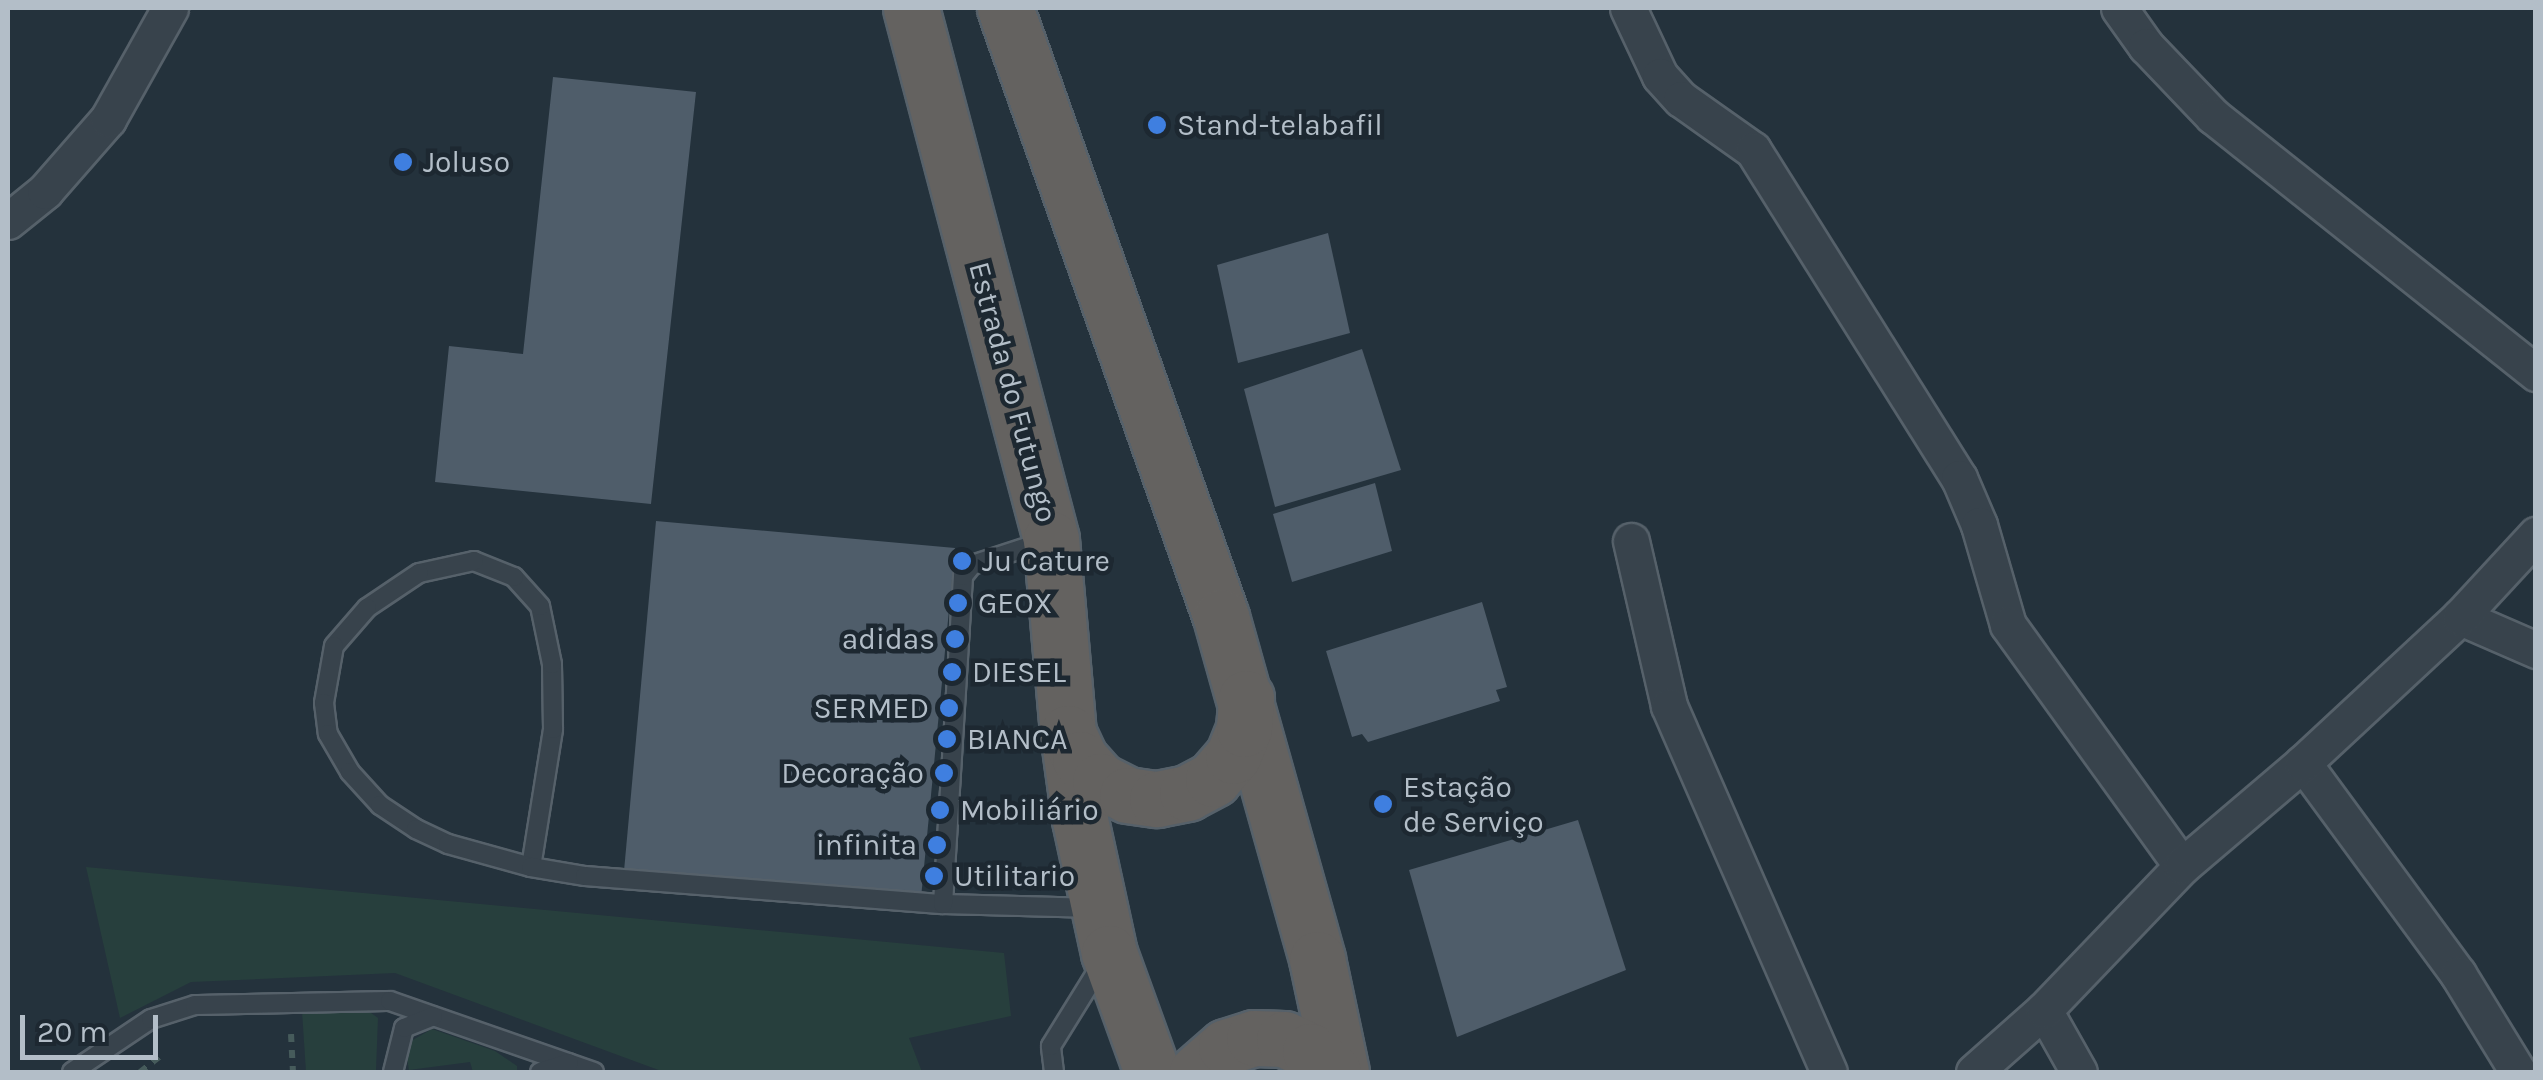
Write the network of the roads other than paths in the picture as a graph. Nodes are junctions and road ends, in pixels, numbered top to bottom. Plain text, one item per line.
1 (170, 8) edge
2 (910, 8) edge
3 (1628, 8) edge
4 (2119, 8) edge
5 (1012, 27) edge
6 (8, 221) edge
7 (2536, 373) edge
8 (2536, 535) edge
9 (1051, 539) junction
10 (1631, 540) dead end
11 (2460, 616) junction
12 (2536, 650) edge
13 (1246, 698) junction
14 (1068, 733) junction
15 (2304, 762) junction
16 (531, 866) junction
17 (2182, 866) junction
18 (943, 904) junction
19 (1103, 930) junction
20 (2044, 1010) junction
21 (433, 1016) junction
22 (569, 1063) junction
23 (72, 1072) edge
24 (394, 1072) edge
25 (540, 1072) edge
26 (594, 1072) edge
27 (1054, 1072) edge
28 (1152, 1072) edge
29 (1197, 1072) edge
30 (1337, 1072) edge
31 (1829, 1072) edge
32 (1974, 1072) edge
33 (2078, 1072) edge
34 (2518, 1072) edge

1 - 6 street
2 - 9 highway, Estrada do Futungo
3 - 17 street
4 - 7 street
5 - 13 highway
8 - 11 street
9 - 14 highway, Estrada do Futungo
9 - 18 lane
10 - 31 street
11 - 12 street
11 - 15 street
13 - 14 highway
13 - 30 highway
14 - 19 highway, Estrada do Futungo
15 - 17 street
15 - 34 street
16 - 16 lane
16 - 18 lane
17 - 20 street
18 - 19 lane
19 - 27 lane
19 - 28 highway, Estrada do Futungo
20 - 32 street
20 - 33 street
21 - 22 lane
21 - 23 lane
21 - 24 lane
22 - 25 lane
22 - 26 lane
29 - 30 highway

